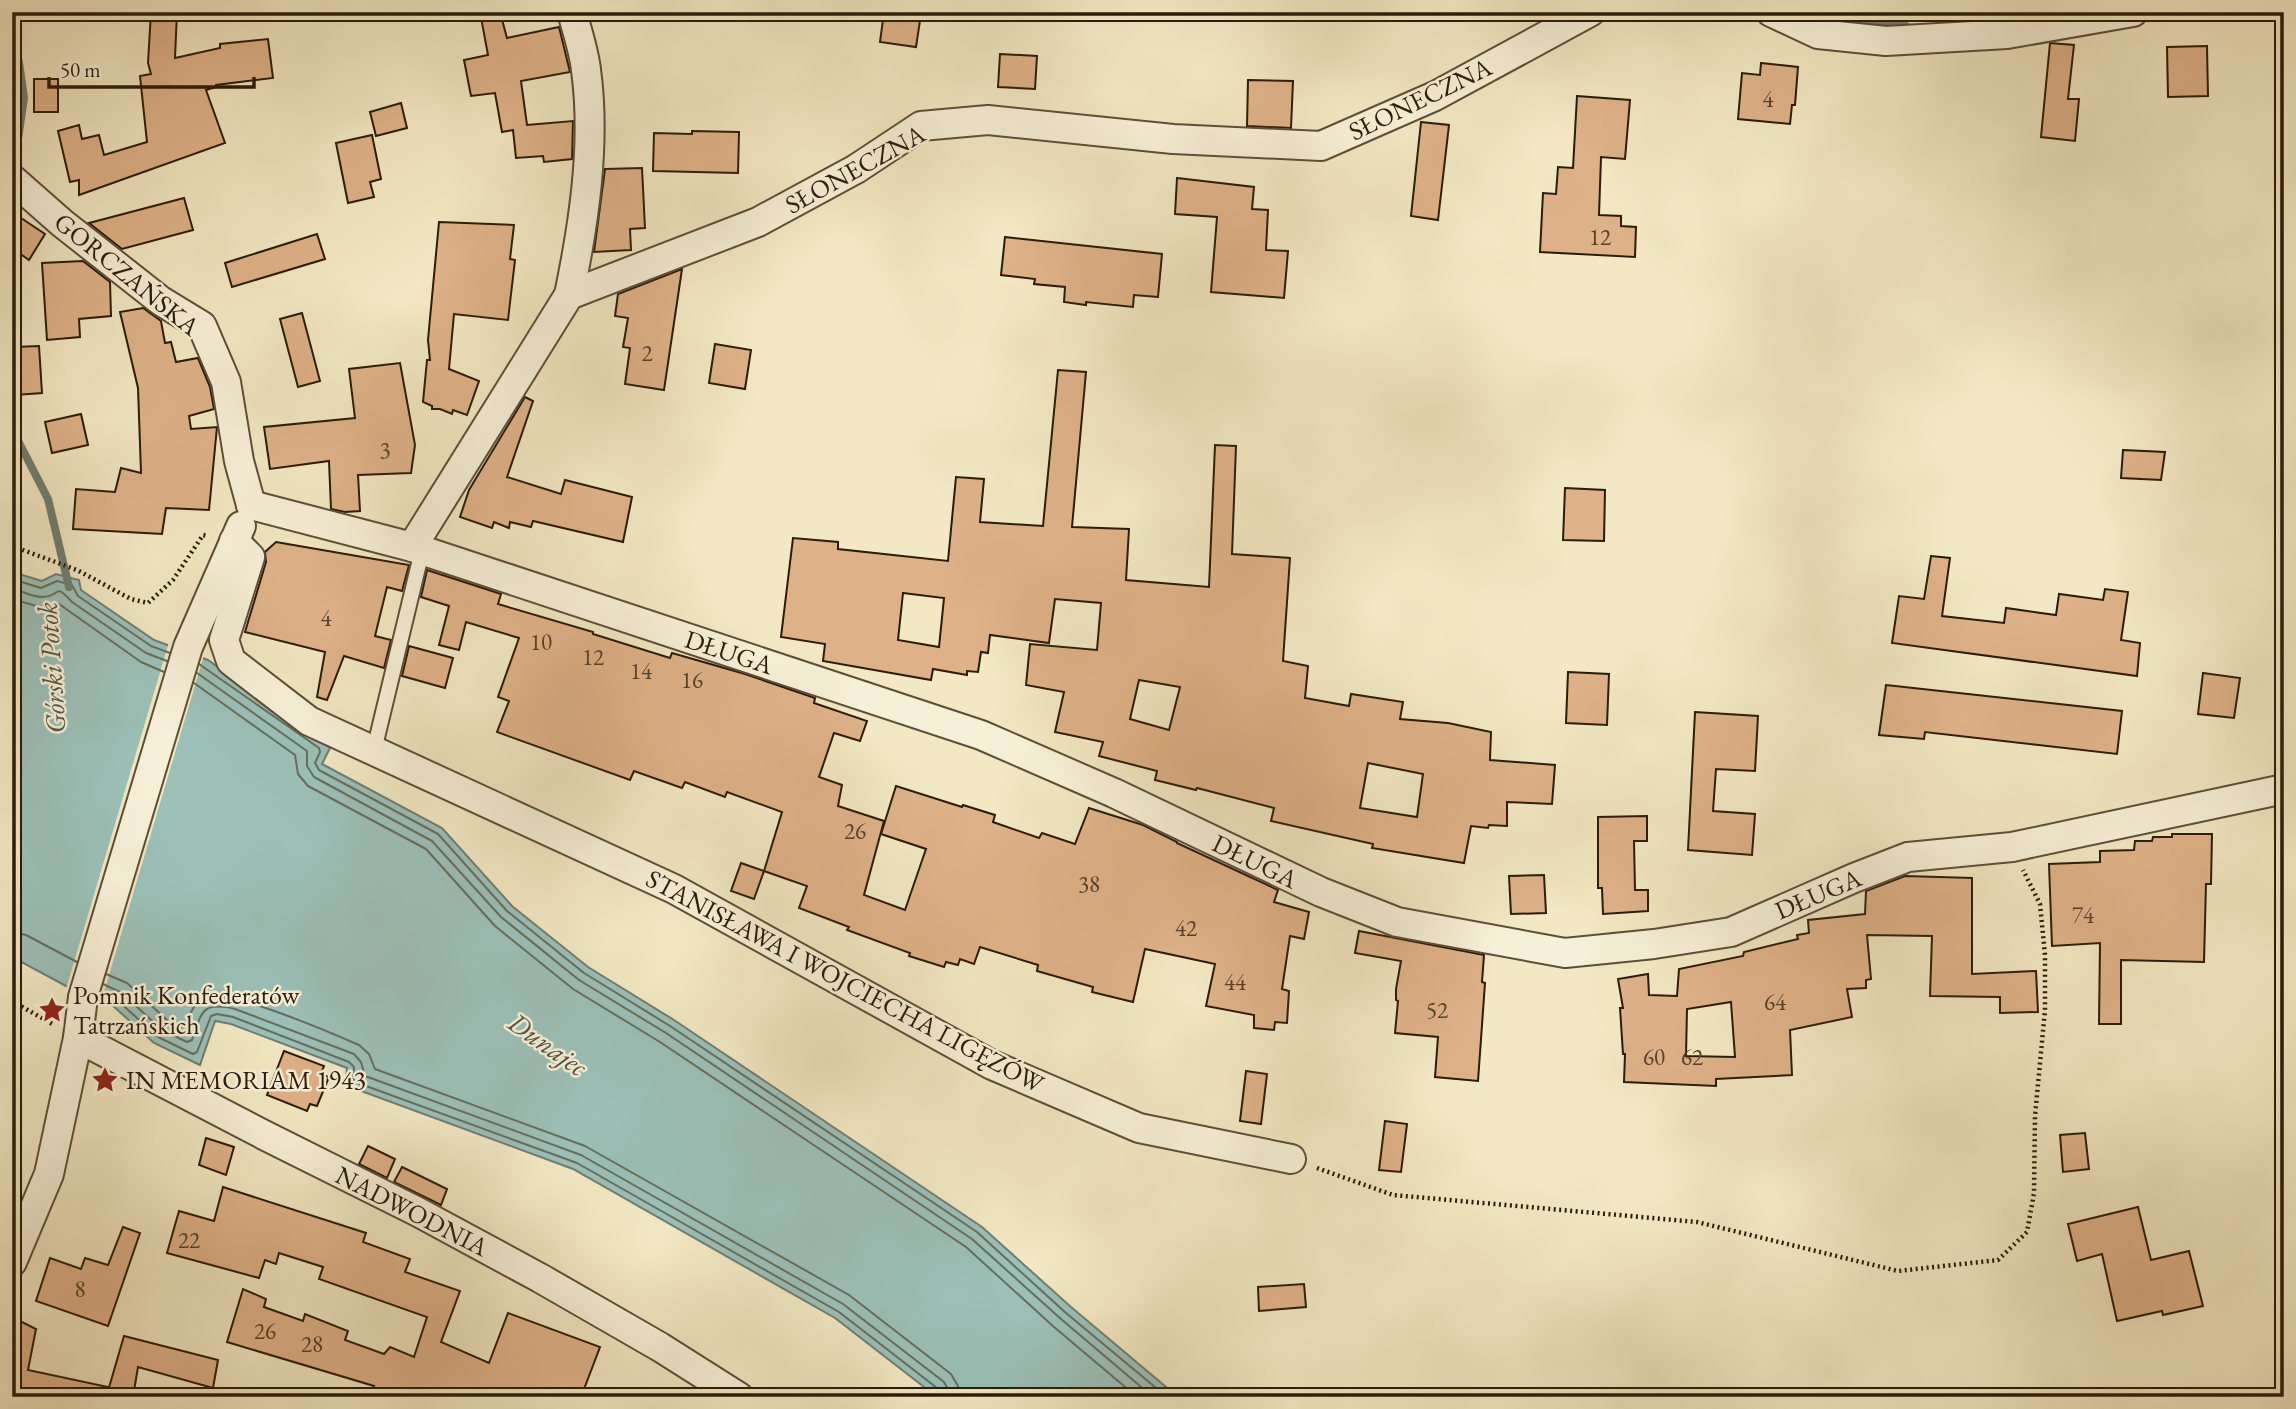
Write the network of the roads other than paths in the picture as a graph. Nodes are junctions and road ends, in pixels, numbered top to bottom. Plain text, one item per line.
1 (1590, 12) edge
2 (1771, 12) edge
3 (2133, 12) edge
4 (574, 13) edge
5 (12, 178) edge
6 (569, 295) junction
7 (251, 505) junction
8 (234, 541) junction
9 (417, 549) junction
10 (374, 750) junction
11 (2284, 789) edge
12 (78, 1038) junction
13 (1292, 1159) road end
14 (12, 1262) edge
15 (739, 1397) edge

1 - 6 street, SŁONECZNA
2 - 3 street
4 - 6 street
5 - 7 street, GORCZAŃSKA
6 - 9 street
7 - 8 street
7 - 9 street, DŁUGA
8 - 10 street, STANISŁAWA I WOJCIECHA LIGĘZÓW
8 - 12 street
9 - 10 lane
9 - 11 street, DŁUGA
10 - 13 street, STANISŁAWA I WOJCIECHA LIGĘZÓW
12 - 14 street
12 - 15 street, NADWODNIA

